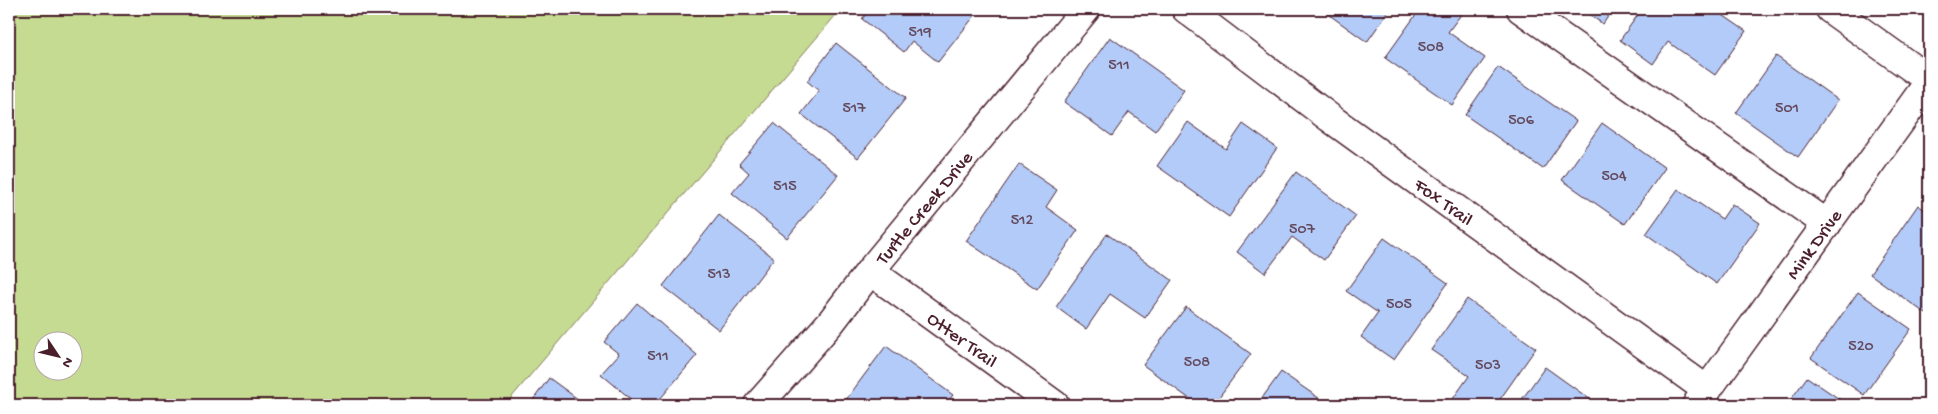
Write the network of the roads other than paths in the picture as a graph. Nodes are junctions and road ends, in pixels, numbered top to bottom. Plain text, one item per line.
1 (1086, 9) edge
2 (1186, 9) edge
3 (1521, 9) edge
4 (1830, 9) edge
5 (1929, 81) edge
6 (1827, 224) junction
7 (870, 271) junction
8 (1701, 398) edge
9 (758, 405) edge
10 (1055, 405) edge

1 - 7 street, Turtle Creek Drive
2 - 8 street, Fox Trail
3 - 6 street
4 - 5 street
5 - 6 street, Mink Drive
6 - 8 street, Mink Drive
7 - 9 street, Turtle Creek Drive
7 - 10 street, Otter Trail

